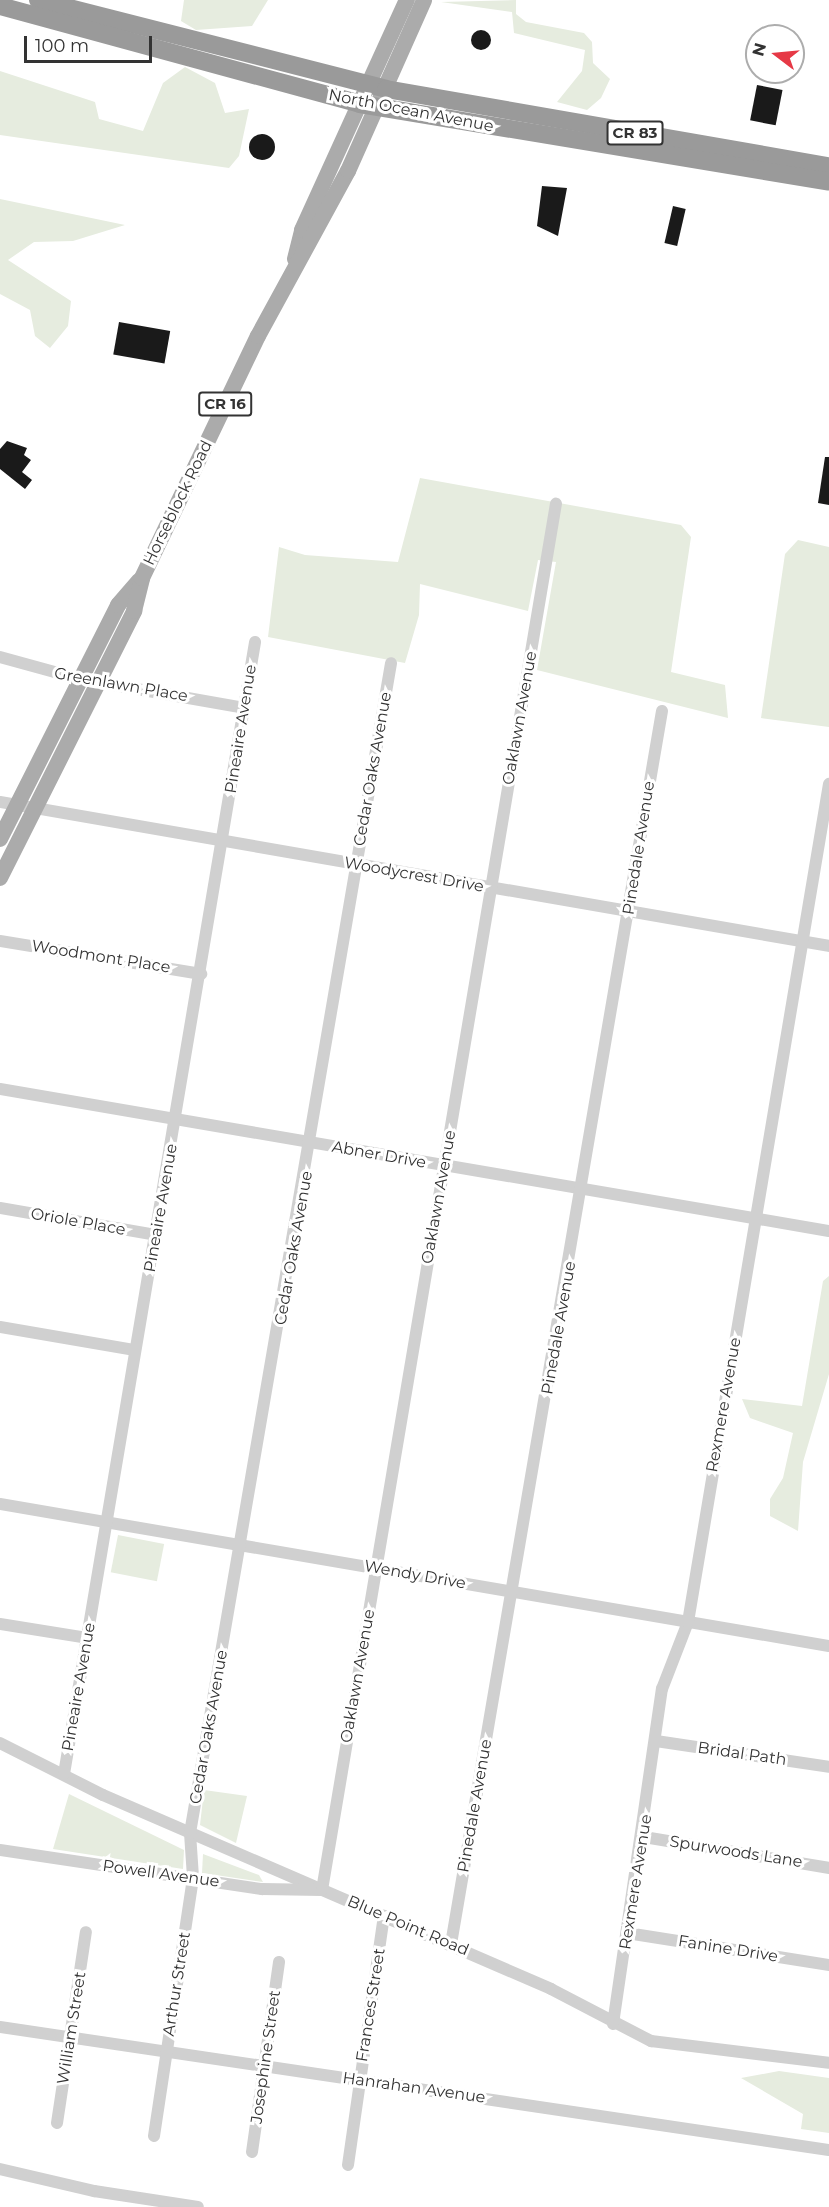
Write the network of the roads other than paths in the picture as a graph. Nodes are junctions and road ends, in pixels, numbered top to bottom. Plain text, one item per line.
1 (38, 0) edge
2 (407, 0) edge
3 (424, 0) edge
4 (0, 6) edge
5 (377, 87) junction
6 (369, 106) junction
7 (829, 166) edge
8 (829, 182) edge
9 (556, 504) dead end
10 (142, 578) junction
11 (255, 642) dead end
12 (0, 657) edge
13 (391, 663) dead end
14 (80, 679) junction
15 (97, 682) junction
16 (245, 708) junction
17 (662, 711) dead end
18 (829, 784) edge
19 (8, 804) edge
20 (34, 810) junction
21 (0, 839) edge
22 (223, 844) junction
23 (357, 864) junction
24 (0, 878) edge
25 (492, 889) junction
26 (628, 912) junction
27 (0, 941) edge
28 (803, 942) junction
29 (829, 946) edge
30 (201, 974) junction
31 (0, 1089) edge
32 (176, 1120) junction
33 (313, 1144) junction
34 (445, 1166) junction
35 (584, 1189) junction
36 (0, 1208) edge
37 (756, 1219) junction
38 (829, 1231) edge
39 (156, 1235) junction
40 (0, 1327) edge
41 (135, 1350) junction
42 (0, 1504) edge
43 (108, 1522) junction
44 (242, 1546) junction
45 (376, 1568) junction
46 (512, 1592) junction
47 (688, 1622) junction
48 (0, 1624) edge
49 (87, 1638) junction
50 (829, 1646) edge
51 (656, 1742) junction
52 (0, 1743) edge
53 (829, 1767) edge
54 (64, 1774) junction
55 (190, 1833) junction
56 (644, 1837) junction
57 (0, 1850) edge
58 (829, 1868) edge
59 (193, 1877) junction
60 (322, 1890) junction
61 (384, 1916) junction
62 (86, 1932) dead end
63 (627, 1933) junction
64 (451, 1944) junction
65 (279, 1962) dead end
66 (829, 1965) edge
67 (613, 2024) junction
68 (0, 2027) edge
69 (71, 2039) junction
70 (166, 2052) junction
71 (829, 2063) edge
72 (265, 2066) junction
73 (359, 2080) junction
74 (57, 2123) dead end
75 (154, 2136) dead end
76 (829, 2150) edge
77 (252, 2152) dead end
78 (348, 2165) dead end
79 (0, 2169) edge
80 (198, 2207) edge

1 - 5 highway, North Ocean Avenue / CR 83
2 - 5 main road, Horseblock Road / CR 16
3 - 5 main road, Horseblock Road / CR 16
4 - 6 highway, North Ocean Avenue / CR 83
5 - 6 main road, Horseblock Road / CR 16
5 - 7 highway, North Ocean Avenue / CR 83
6 - 8 highway, North Ocean Avenue / CR 83
6 - 10 main road, Horseblock Road / CR 16
9 - 25 street, Oaklawn Avenue
10 - 14 main road, Horseblock Road / CR 16
10 - 15 main road, Horseblock Road / CR 16
11 - 16 street, Pineaire Avenue
12 - 14 street, Greenlawn Place
13 - 23 street, Cedar Oaks Avenue
14 - 15 street, Greenlawn Place
14 - 19 main road, Horseblock Road / CR 16
15 - 16 street, Greenlawn Place
15 - 20 main road, Horseblock Road / CR 16
16 - 22 street, Pineaire Avenue
17 - 26 street, Pinedale Avenue
18 - 28 street, Rexmere Avenue
19 - 20 street, Woodycrest Drive
19 - 21 main road, Horseblock Road / CR 16
20 - 22 street, Woodycrest Drive
20 - 24 main road, Horseblock Road / CR 16
22 - 23 street, Woodycrest Drive
22 - 30 street, Pineaire Avenue
23 - 25 street, Woodycrest Drive
23 - 33 street, Cedar Oaks Avenue
25 - 26 street, Woodycrest Drive
25 - 34 street, Oaklawn Avenue
26 - 28 street, Woodycrest Drive
26 - 35 street, Pinedale Avenue
27 - 30 street, Woodmont Place
28 - 29 street, Woodycrest Drive
28 - 37 street, Rexmere Avenue
30 - 32 street, Pineaire Avenue
31 - 32 street, Abner Drive
32 - 33 street, Abner Drive
32 - 39 street, Pineaire Avenue
33 - 34 street, Abner Drive
33 - 44 street, Cedar Oaks Avenue
34 - 35 street, Abner Drive
34 - 45 street, Oaklawn Avenue
35 - 37 street, Abner Drive
35 - 46 street, Pinedale Avenue
36 - 39 street, Oriole Place
37 - 38 street, Abner Drive
37 - 47 street, Rexmere Avenue
39 - 41 street, Pineaire Avenue
40 - 41 street
41 - 43 street, Pineaire Avenue
42 - 43 street, Wendy Drive
43 - 44 street, Wendy Drive
43 - 49 street, Pineaire Avenue
44 - 45 street, Wendy Drive
44 - 55 street, Cedar Oaks Avenue
45 - 46 street, Wendy Drive
45 - 60 street, Oaklawn Avenue
46 - 47 street, Wendy Drive
46 - 64 street, Pinedale Avenue
47 - 50 street, Wendy Drive
47 - 51 street, Rexmere Avenue
48 - 49 street
49 - 54 street, Pineaire Avenue
51 - 53 street, Bridal Path
51 - 56 street, Rexmere Avenue
52 - 54 street, Blue Point Road
54 - 55 street, Blue Point Road
55 - 59 street, Arthur Street
55 - 60 street, Blue Point Road
56 - 58 street, Spurwoods Lane
56 - 63 street, Rexmere Avenue
57 - 59 street, Powell Avenue
59 - 60 street, Powell Avenue
59 - 70 street, Arthur Street
60 - 61 street, Blue Point Road
61 - 64 street, Blue Point Road
61 - 73 street, Frances Street
62 - 69 street, William Street
63 - 66 street, Fanine Drive
63 - 67 street, Rexmere Avenue
64 - 67 street, Blue Point Road
65 - 72 street, Josephine Street
67 - 71 street, Blue Point Road
68 - 69 street, Hanrahan Avenue
69 - 70 street, Hanrahan Avenue
69 - 74 street, William Street
70 - 72 street, Hanrahan Avenue
70 - 75 street, Arthur Street
72 - 73 street, Hanrahan Avenue
72 - 77 street, Josephine Street
73 - 76 street, Hanrahan Avenue
73 - 78 street, Frances Street
79 - 80 street

